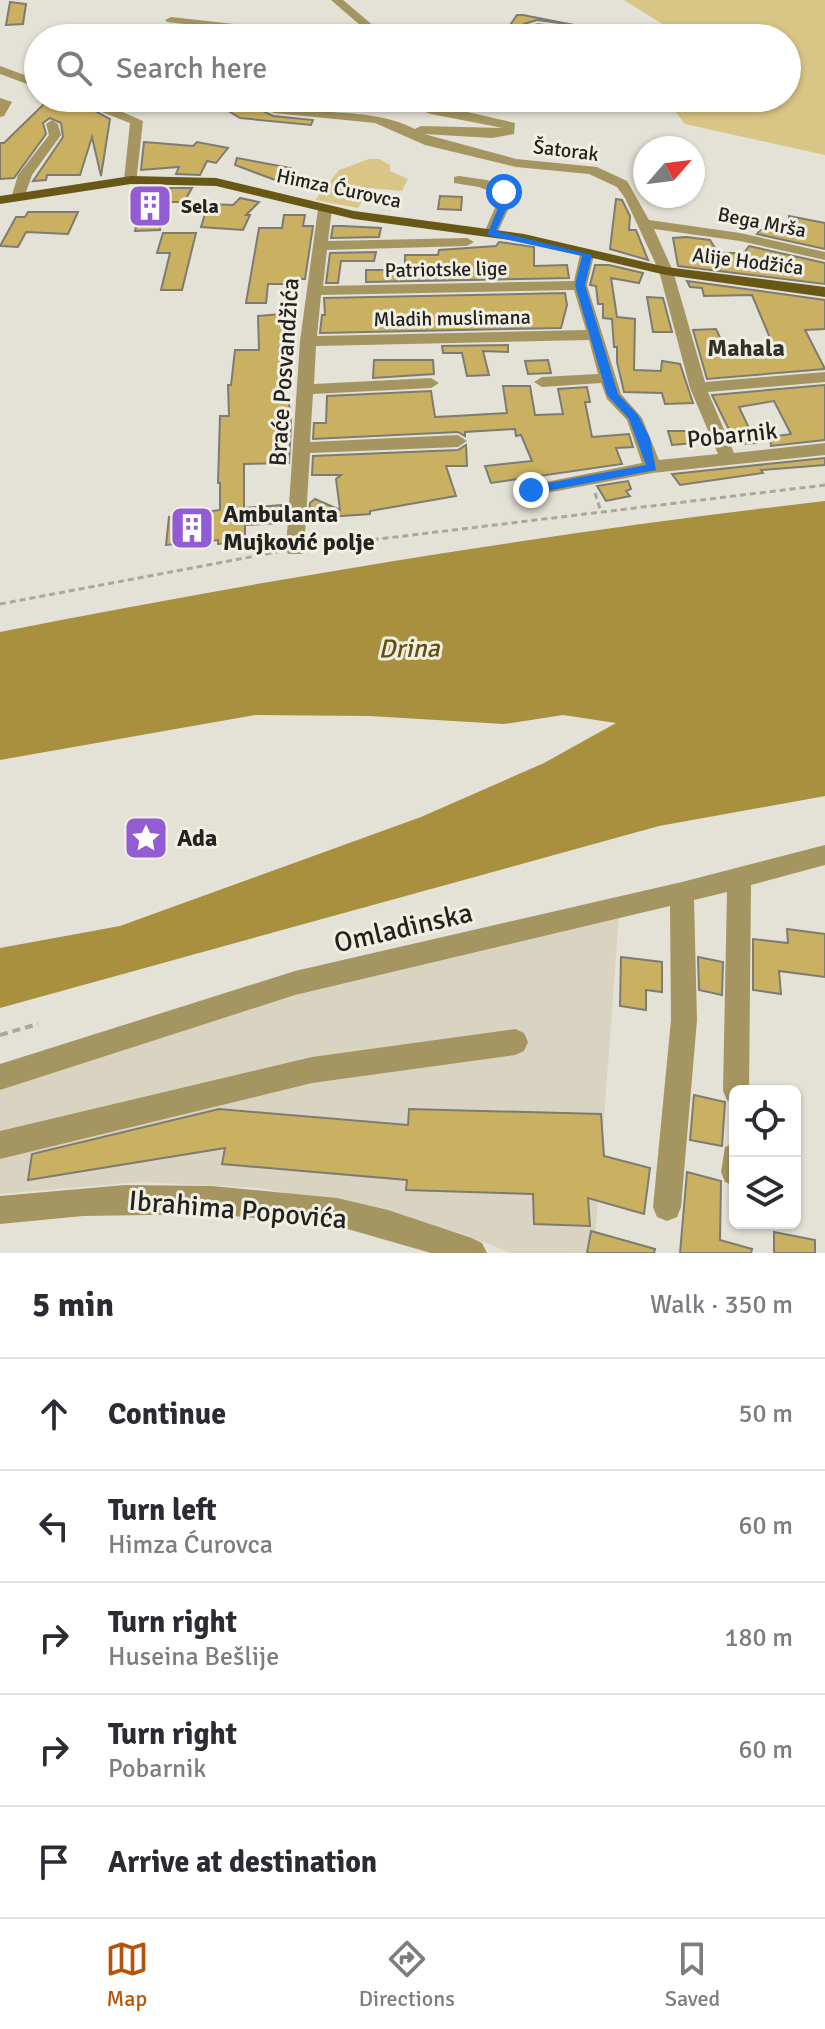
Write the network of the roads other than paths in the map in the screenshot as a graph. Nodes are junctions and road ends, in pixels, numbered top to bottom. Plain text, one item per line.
1 (336, 0) edge
2 (171, 20) dead end
3 (207, 24) edge
4 (365, 24) edge
5 (0, 70) edge
6 (24, 79) edge
7 (0, 102) edge
8 (114, 112) edge
9 (305, 112) edge
10 (440, 112) edge
11 (0, 113) edge
12 (52, 124) dead end
13 (409, 132) junction
14 (583, 155) dead end
15 (609, 164) dead end
16 (528, 165) junction
17 (567, 167) junction
18 (131, 180) junction
19 (459, 180) dead end
20 (19, 195) junction
21 (0, 200) edge
22 (325, 209) junction
23 (643, 223) junction
24 (491, 233) junction
25 (467, 242) dead end
26 (319, 246) junction
27 (587, 255) junction
28 (825, 256) edge
29 (666, 271) junction
30 (580, 285) junction
31 (314, 291) junction
32 (825, 292) edge
33 (596, 335) junction
34 (308, 341) junction
35 (825, 377) edge
36 (608, 378) junction
37 (542, 382) dead end
38 (431, 383) dead end
39 (698, 388) junction
40 (307, 389) junction
41 (458, 441) dead end
42 (303, 448) junction
43 (825, 449) edge
44 (728, 458) junction
45 (652, 467) junction
46 (531, 490) dead end
47 (295, 549) road end
48 (825, 855) edge
49 (739, 878) junction
50 (682, 893) junction
51 (515, 1042) dead end
52 (0, 1077) edge
53 (736, 1085) edge
54 (0, 1145) edge
55 (667, 1207) dead end
56 (0, 1210) edge
57 (438, 1247) edge
58 (472, 1253) edge

1 - 4 street
2 - 3 street
5 - 6 street
7 - 11 street
8 - 18 street
9 - 13 street, Šatorak
10 - 13 street
12 - 20 street
13 - 16 street, Šatorak
14 - 16 street
15 - 17 street
16 - 17 street, Šatorak
17 - 23 street, Šatorak
18 - 20 main road, Himza Ćurovca
18 - 22 main road, Himza Ćurovca
19 - 24 street
20 - 21 main road, Himza Ćurovca
22 - 24 main road, Himza Ćurovca
22 - 26 street, Braće Posvandžića
23 - 28 street, Bega Mrša
23 - 29 street, Šatorak
24 - 27 main road, Himza Ćurovca
25 - 26 street, Braće Posvandžića
26 - 31 street, Braće Posvandžića
27 - 29 main road, Himza Ćurovca
27 - 30 street
29 - 32 main road, Alije Hodžića
29 - 39 street, Šatorak
30 - 31 street, Patriotske lige
30 - 33 street
31 - 34 street, Braće Posvandžića
33 - 34 street, Mladih muslimana
33 - 36 street
34 - 40 street, Braće Posvandžića
35 - 39 street
36 - 37 street
36 - 45 street
38 - 40 street
39 - 44 street, Šatorak
40 - 42 street, Braće Posvandžića
41 - 42 street
42 - 47 street, Braće Posvandžića
43 - 44 street, Pobarnik
44 - 45 street, Pobarnik
45 - 46 street, Pobarnik
48 - 49 street, Omladinska
49 - 50 street, Omladinska
49 - 53 street
50 - 52 street, Omladinska
50 - 55 street
51 - 54 street
56 - 57 street, Ibrahima Popovića
57 - 58 street, Ibrahima Popovića

